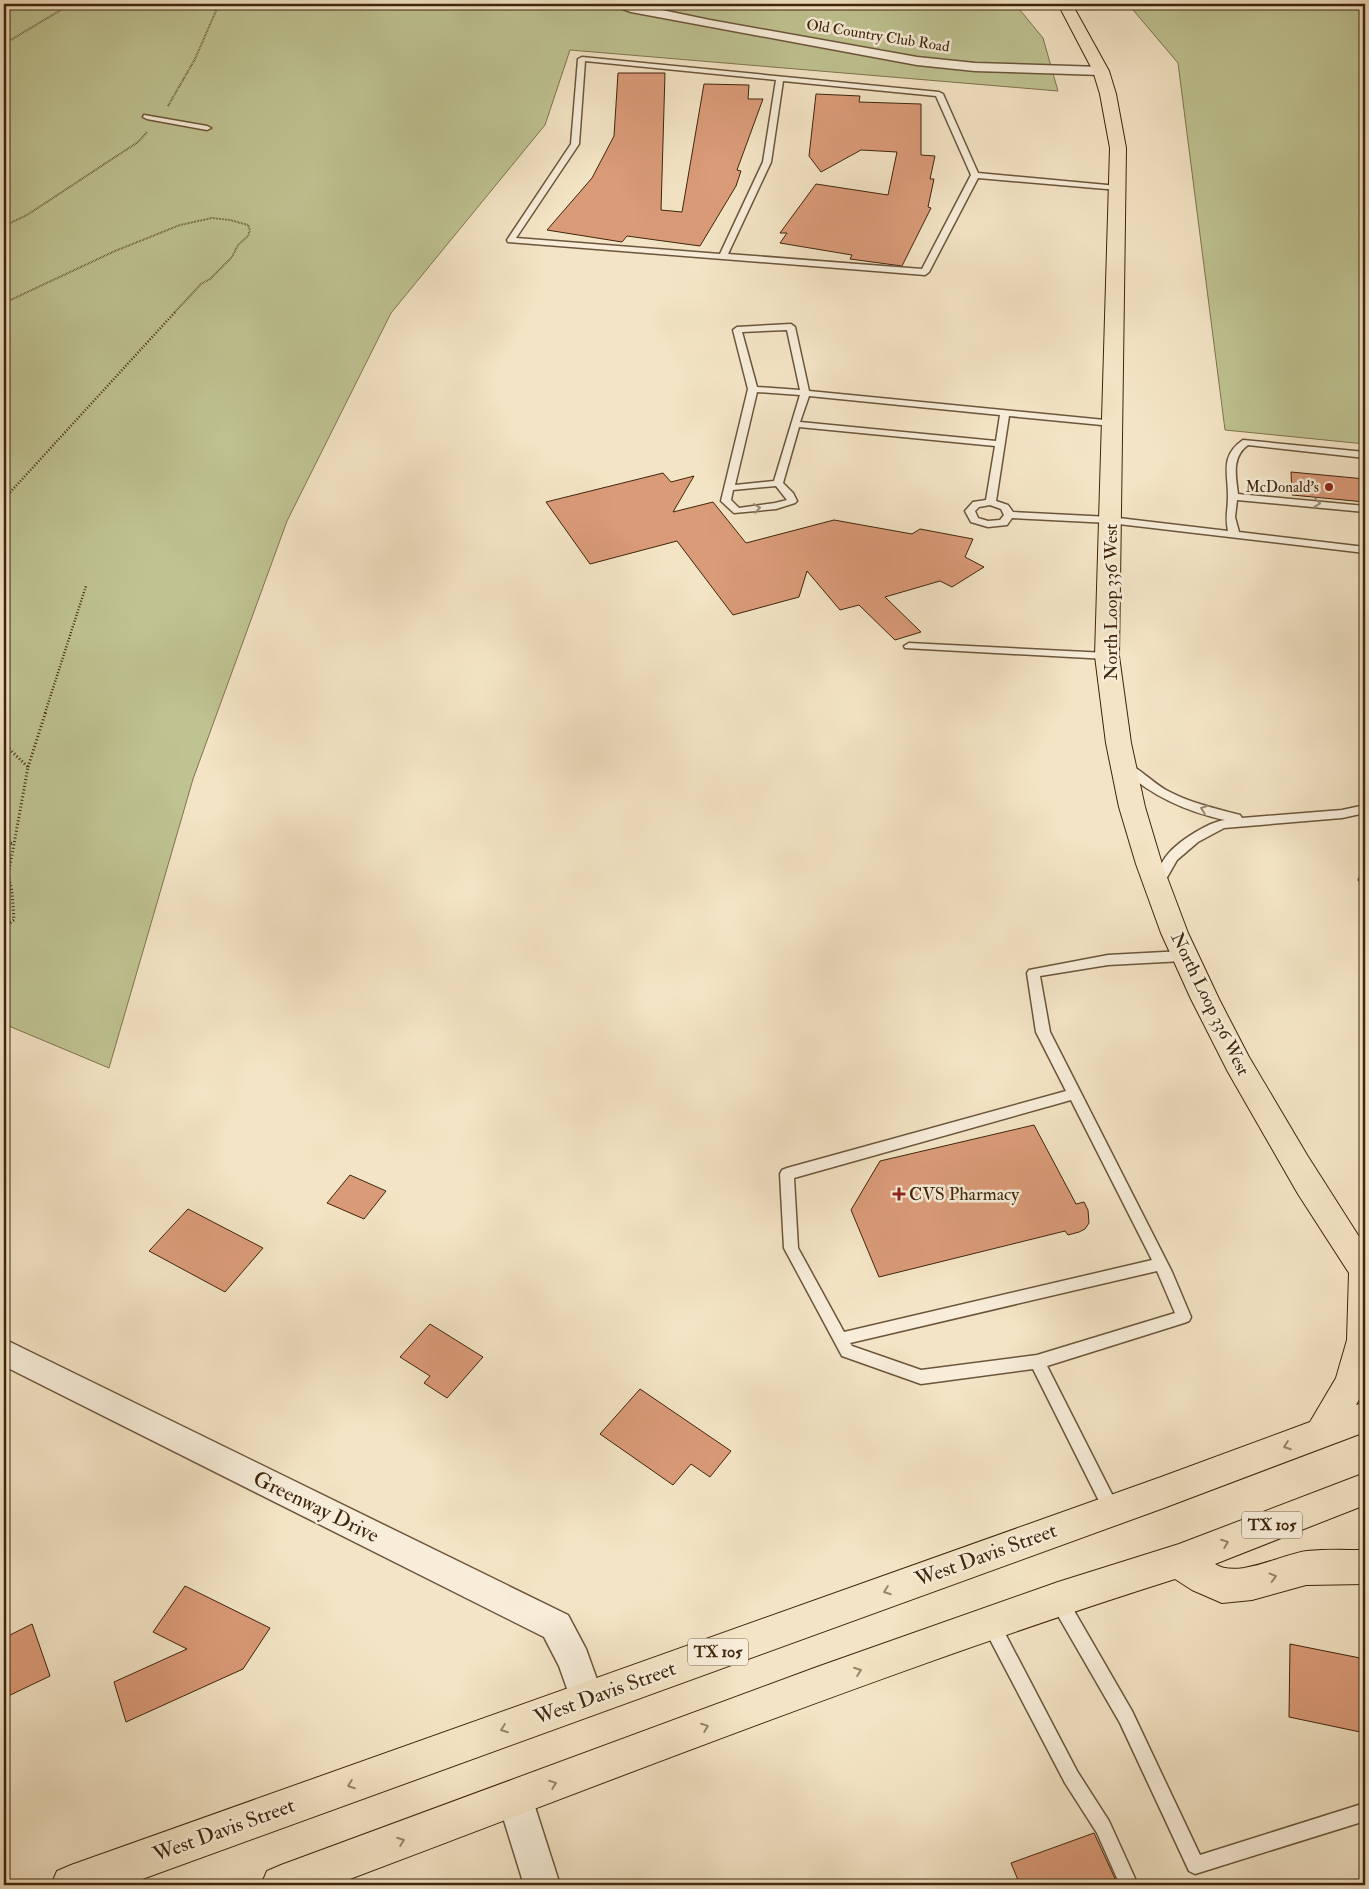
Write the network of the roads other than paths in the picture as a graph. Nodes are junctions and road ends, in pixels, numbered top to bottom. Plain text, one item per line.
1 (623, 4) edge
2 (1065, 4) edge
3 (1101, 71) junction
4 (780, 78) junction
5 (147, 117) dead end
6 (207, 128) dead end
7 (975, 175) junction
8 (1118, 188) junction
9 (724, 256) junction
10 (753, 389) junction
11 (805, 393) junction
12 (1005, 413) junction
13 (1112, 423) junction
14 (795, 424) junction
15 (1000, 444) junction
16 (1365, 455) edge
17 (778, 483) junction
18 (729, 488) junction
19 (1233, 497) junction
20 (991, 502) junction
21 (1365, 508) edge
22 (1009, 515) junction
23 (1110, 520) junction
24 (1234, 534) junction
25 (1365, 550) edge
26 (909, 646) dead end
27 (1107, 656) junction
28 (1123, 762) junction
29 (1365, 809) edge
30 (1251, 820) junction
31 (1157, 885) junction
32 (1184, 956) junction
33 (1075, 1094) junction
34 (1327, 1216) junction
35 (1365, 1240) edge
36 (1161, 1264) junction
37 (1365, 1271) edge
38 (840, 1339) junction
39 (4, 1352) edge
40 (1037, 1362) junction
41 (1365, 1417) edge
42 (1322, 1433) junction
43 (1365, 1489) edge
44 (1112, 1510) junction
45 (1179, 1561) junction
46 (1365, 1567) edge
47 (1058, 1599) junction
48 (991, 1624) junction
49 (587, 1699) junction
50 (515, 1798) junction
51 (1365, 1812) edge
52 (71, 1885) edge
53 (281, 1885) edge
54 (542, 1885) edge
55 (1129, 1885) edge

1 - 3 street, Old Country Club Road
2 - 3 main road, North Loop 336 West
3 - 8 main road, North Loop 336 West
4 - 7 lane
4 - 9 lane
4 - 9 lane
5 - 6 lane
7 - 8 lane
7 - 9 lane
8 - 13 main road, North Loop 336 West
10 - 11 lane
10 - 11 lane
10 - 18 lane
11 - 12 lane
11 - 14 lane
12 - 13 lane
12 - 15 lane
13 - 23 main road, North Loop 336 West
14 - 15 lane
14 - 17 lane
15 - 20 lane
16 - 19 lane
17 - 18 lane
18 -> 17 lane
19 -> 21 lane
19 - 24 lane
20 - 22 lane
20 - 22 lane
22 - 23 lane
23 - 24 lane
23 - 27 main road, North Loop 336 West
24 - 25 lane
26 - 27 lane
27 - 28 main road, North Loop 336 West
30 -> 28 lane
28 - 31 main road, North Loop 336 West
29 - 30 lane
30 - 31 lane
31 - 32 main road, North Loop 336 West
32 - 33 lane
32 - 34 main road, North Loop 336 West
33 - 36 lane
33 - 38 lane
34 - 35 main road
34 - 37 main road, North Loop 336 West
36 - 38 lane
36 - 40 lane
37 - 42 main road
38 - 40 lane
39 - 49 street, Greenway Drive
40 - 44 lane
41 - 42 main road, West Davis Street / TX 105
42 -> 44 main road, West Davis Street / TX 105
45 -> 43 main road, TX 105
44 -> 49 main road, West Davis Street / TX 105
45 -> 46 main road
45 - 47 main road, TX 105
47 - 48 main road, TX 105
47 - 51 lane
50 -> 48 main road, TX 105
48 - 55 lane
49 -> 52 main road, West Davis Street / TX 105
53 -> 50 main road, TX 105
50 - 54 street

